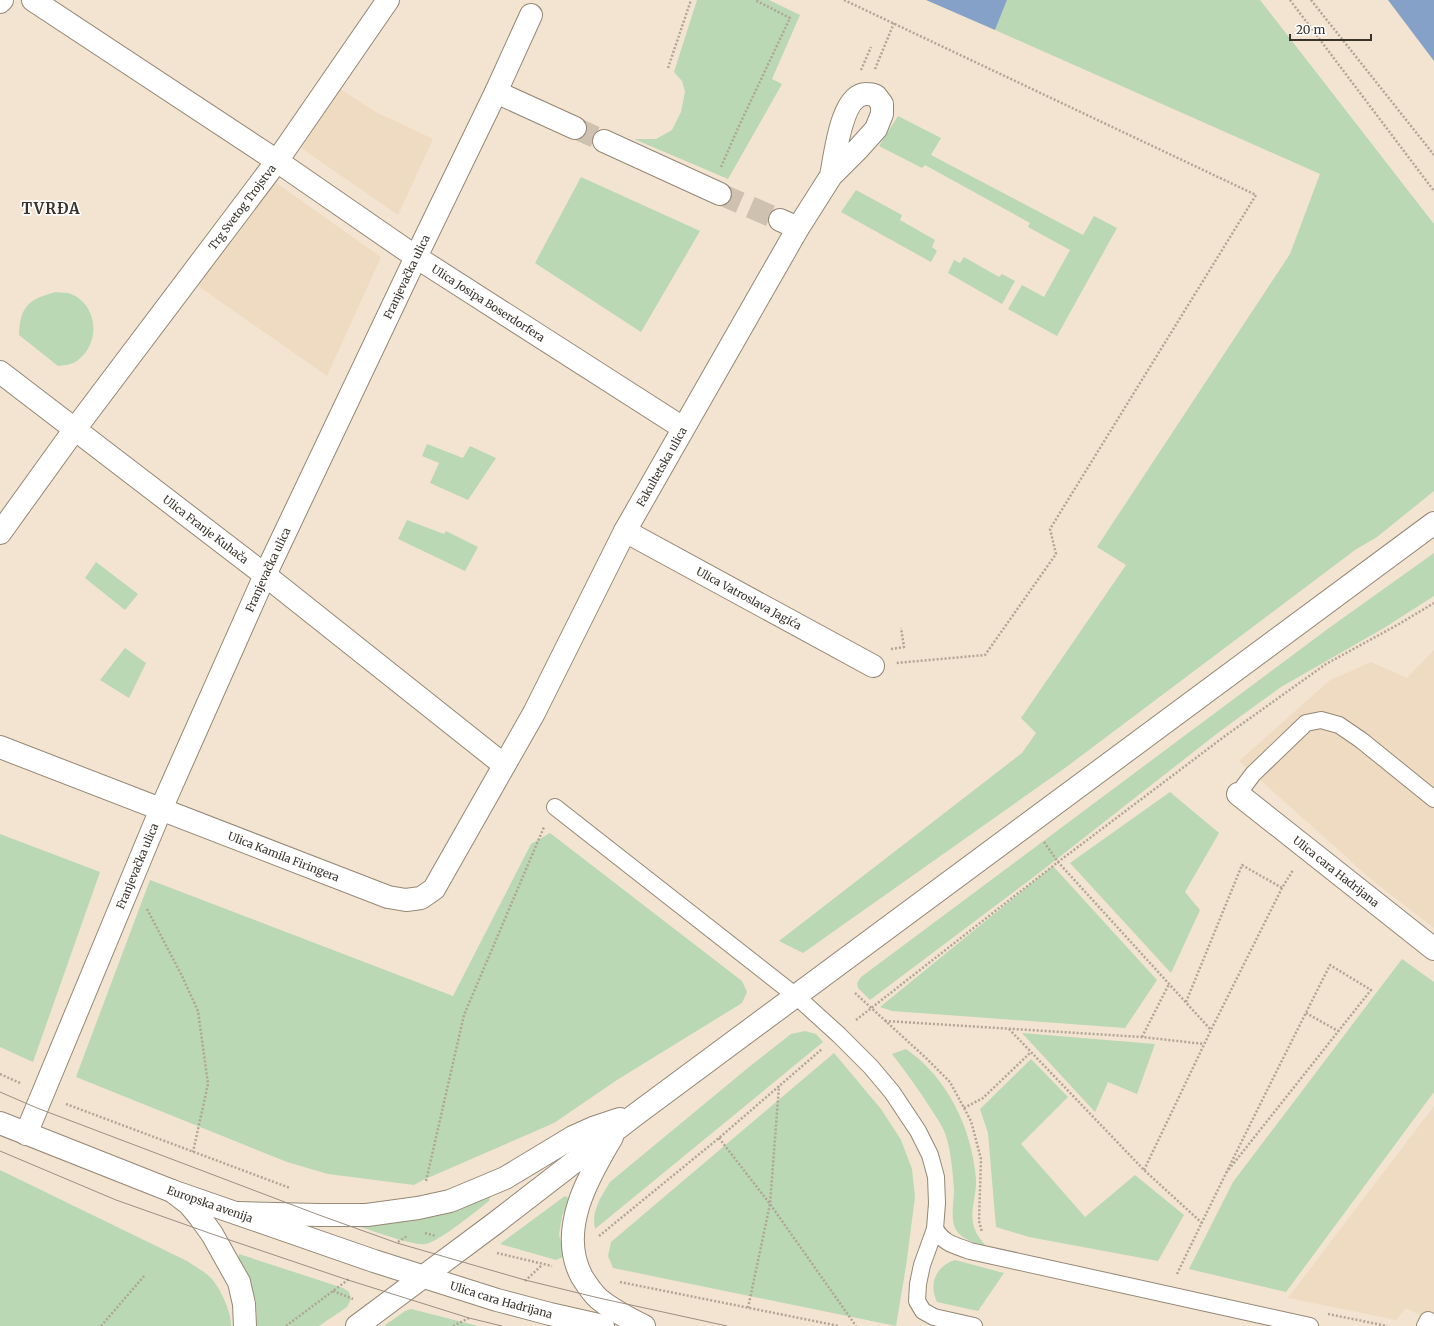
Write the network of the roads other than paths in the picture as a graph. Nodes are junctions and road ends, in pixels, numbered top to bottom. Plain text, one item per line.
1 (33, 0) edge
2 (388, 0) edge
3 (531, 15) dead end
4 (496, 92) junction
5 (575, 128) tunnel mouth
6 (604, 141) tunnel mouth
7 (277, 161) junction
8 (831, 176) dead end
9 (720, 194) tunnel mouth
10 (416, 257) junction
11 (0, 372) edge
12 (683, 428) junction
13 (75, 429) junction
14 (1434, 523) edge
15 (625, 530) junction
16 (0, 533) edge
17 (264, 575) junction
18 (879, 658) road end
19 (0, 747) edge
20 (504, 765) junction
21 (1238, 794) joint
22 (1434, 799) edge
23 (556, 807) dead end
24 (161, 808) junction
25 (1434, 949) edge
26 (796, 996) junction
27 (635, 1115) junction
28 (0, 1124) edge
29 (617, 1128) junction
30 (26, 1134) junction
31 (172, 1191) junction
32 (237, 1213) junction
33 (935, 1229) junction
34 (423, 1276) junction
35 (245, 1326) edge
36 (358, 1326) edge
37 (603, 1326) edge
38 (644, 1326) edge
39 (974, 1326) edge
40 (1310, 1326) edge

1 - 7 street, Trg Svetog Trojstva
2 - 7 street
3 - 4 street, Franjevačka ulica
4 - 5 street
4 - 10 street, Franjevačka ulica
6 - 9 street
7 - 10 street, Ulica Josipa Boserdorfera
7 - 13 street, Trg Svetog Trojstva
8 - 12 street, Fakultetska ulica
10 - 12 street, Ulica Josipa Boserdorfera
10 - 17 street, Franjevačka ulica
11 - 13 street, Ulica Franje Kuhača
12 - 15 street, Fakultetska ulica
13 - 16 street, Trg Svetog Trojstva
13 - 17 street, Ulica Franje Kuhača
14 - 26 street
15 - 18 street, Ulica Vatroslava Jagića
15 - 20 street, Fakultetska ulica
17 - 20 street, Ulica Franje Kuhača
17 - 24 street, Franjevačka ulica
19 - 24 street, Ulica Kamila Firingera
20 - 24 street, Ulica Kamila Firingera
21 - 22 lane
21 - 25 street, Ulica cara Hadrijana
23 - 26 lane
24 - 30 street, Franjevačka ulica
26 - 27 street
26 - 33 lane
27 - 29 street
27 - 32 street
28 - 30 street, Europska avenija
29 - 34 street
29 - 38 street
30 - 31 street, Europska avenija
31 - 32 street, Europska avenija
31 - 35 street
32 - 34 street, Europska avenija
33 - 39 lane
33 - 40 lane
34 - 36 street
34 - 37 street, Ulica cara Hadrijana

